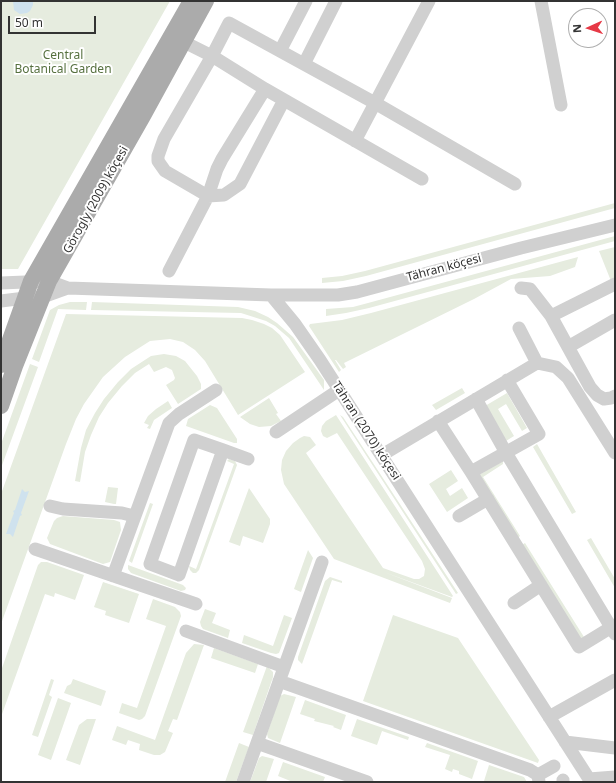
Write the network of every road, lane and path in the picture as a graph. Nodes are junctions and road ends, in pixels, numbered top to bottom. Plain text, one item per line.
1 (191, 1) edge
2 (206, 1) edge
3 (306, 1) edge
4 (336, 1) edge
5 (429, 1) edge
6 (541, 1) edge
7 (184, 42) junction
8 (280, 52) junction
9 (212, 56) junction
10 (304, 64) junction
11 (265, 89) junction
12 (284, 100) junction
13 (375, 103) junction
14 (561, 105) dead end
15 (355, 141) junction
16 (422, 179) dead end
17 (515, 184) dead end
18 (208, 196) junction
19 (615, 225) edge
20 (168, 271) dead end
21 (31, 281) junction
22 (49, 281) junction
23 (1, 283) edge
24 (615, 284) edge
25 (68, 288) junction
26 (521, 288) dead end
27 (271, 295) junction
28 (43, 297) junction
29 (25, 298) junction
30 (1, 302) edge
31 (550, 316) junction
32 (615, 320) edge
33 (519, 328) dead end
34 (568, 347) junction
35 (537, 363) junction
36 (1, 365) edge
37 (507, 380) junction
38 (216, 390) dead end
39 (339, 390) junction
40 (615, 396) edge
41 (476, 399) junction
42 (1, 406) edge
43 (438, 421) junction
44 (276, 432) dead end
45 (223, 450) junction
46 (505, 451) junction
47 (615, 453) edge
48 (382, 455) junction
49 (248, 459) dead end
50 (471, 472) junction
51 (488, 499) junction
52 (50, 506) dead end
53 (134, 516) junction
54 (460, 516) dead end
55 (35, 548) dead end
56 (322, 562) dead end
57 (113, 576) junction
58 (541, 585) junction
59 (514, 603) dead end
60 (196, 604) dead end
61 (614, 629) edge
62 (186, 631) dead end
63 (284, 667) junction
64 (615, 680) edge
65 (279, 681) junction
66 (549, 717) junction
67 (566, 742) junction
68 (257, 743) junction
69 (615, 748) edge
70 (554, 766) dead end
71 (615, 777) edge
72 (539, 779) edge
73 (590, 780) edge
74 (243, 782) edge
75 (367, 782) edge

1 - 21 main road, Görogly (2009) köçesi
2 - 7 main road, Görogly (2009) köçesi
3 - 8 street
4 - 10 street
5 - 13 street
6 - 14 street
7 - 9 street
7 - 22 main road, Görogly (2009) köçesi
8 - 9 street
8 - 10 street
9 - 11 street
9 - 18 street
10 - 13 street
11 - 12 street
11 - 18 street
12 - 15 street
12 - 18 street
13 - 15 street
13 - 17 street
15 - 16 street
18 - 20 street
19 - 27 street, Tähran köçesi
21 - 22 street
21 - 23 street
21 - 29 main road, Görogly (2009) köçesi
22 - 25 street
22 - 28 main road, Görogly (2009) köçesi
24 - 31 street
25 - 27 street
25 - 28 street
26 - 31 street
27 - 39 street, Tähran (2070) köçesi
28 - 29 street
28 - 42 main road, Görogly (2009) köçesi
29 - 30 street
29 - 36 main road, Görogly (2009) köçesi
31 - 34 street
32 - 34 street
33 - 35 street
34 - 40 street
35 - 37 street
35 - 47 street
37 - 41 street
37 - 46 street
38 - 53 street
39 - 44 street
39 - 48 street, Tähran (2070) köçesi
41 - 43 street
41 - 46 street
43 - 48 street
43 - 50 street
45 - 45 street
45 - 49 street
46 - 50 street
46 - 61 street
48 - 66 street, Tähran (2070) köçesi
50 - 51 street
51 - 54 street
51 - 58 street
52 - 53 street
53 - 57 street
55 - 57 street
56 - 63 street
57 - 60 street
58 - 59 street
58 - 61 street
62 - 63 street
63 - 65 street
64 - 66 street
65 - 68 street
65 - 72 street
66 - 67 street, Tähran (2070) köçesi
67 - 69 street
67 - 73 street, Tähran (2070) köçesi
68 - 74 street
68 - 75 street
70 - 72 street
71 - 73 street

